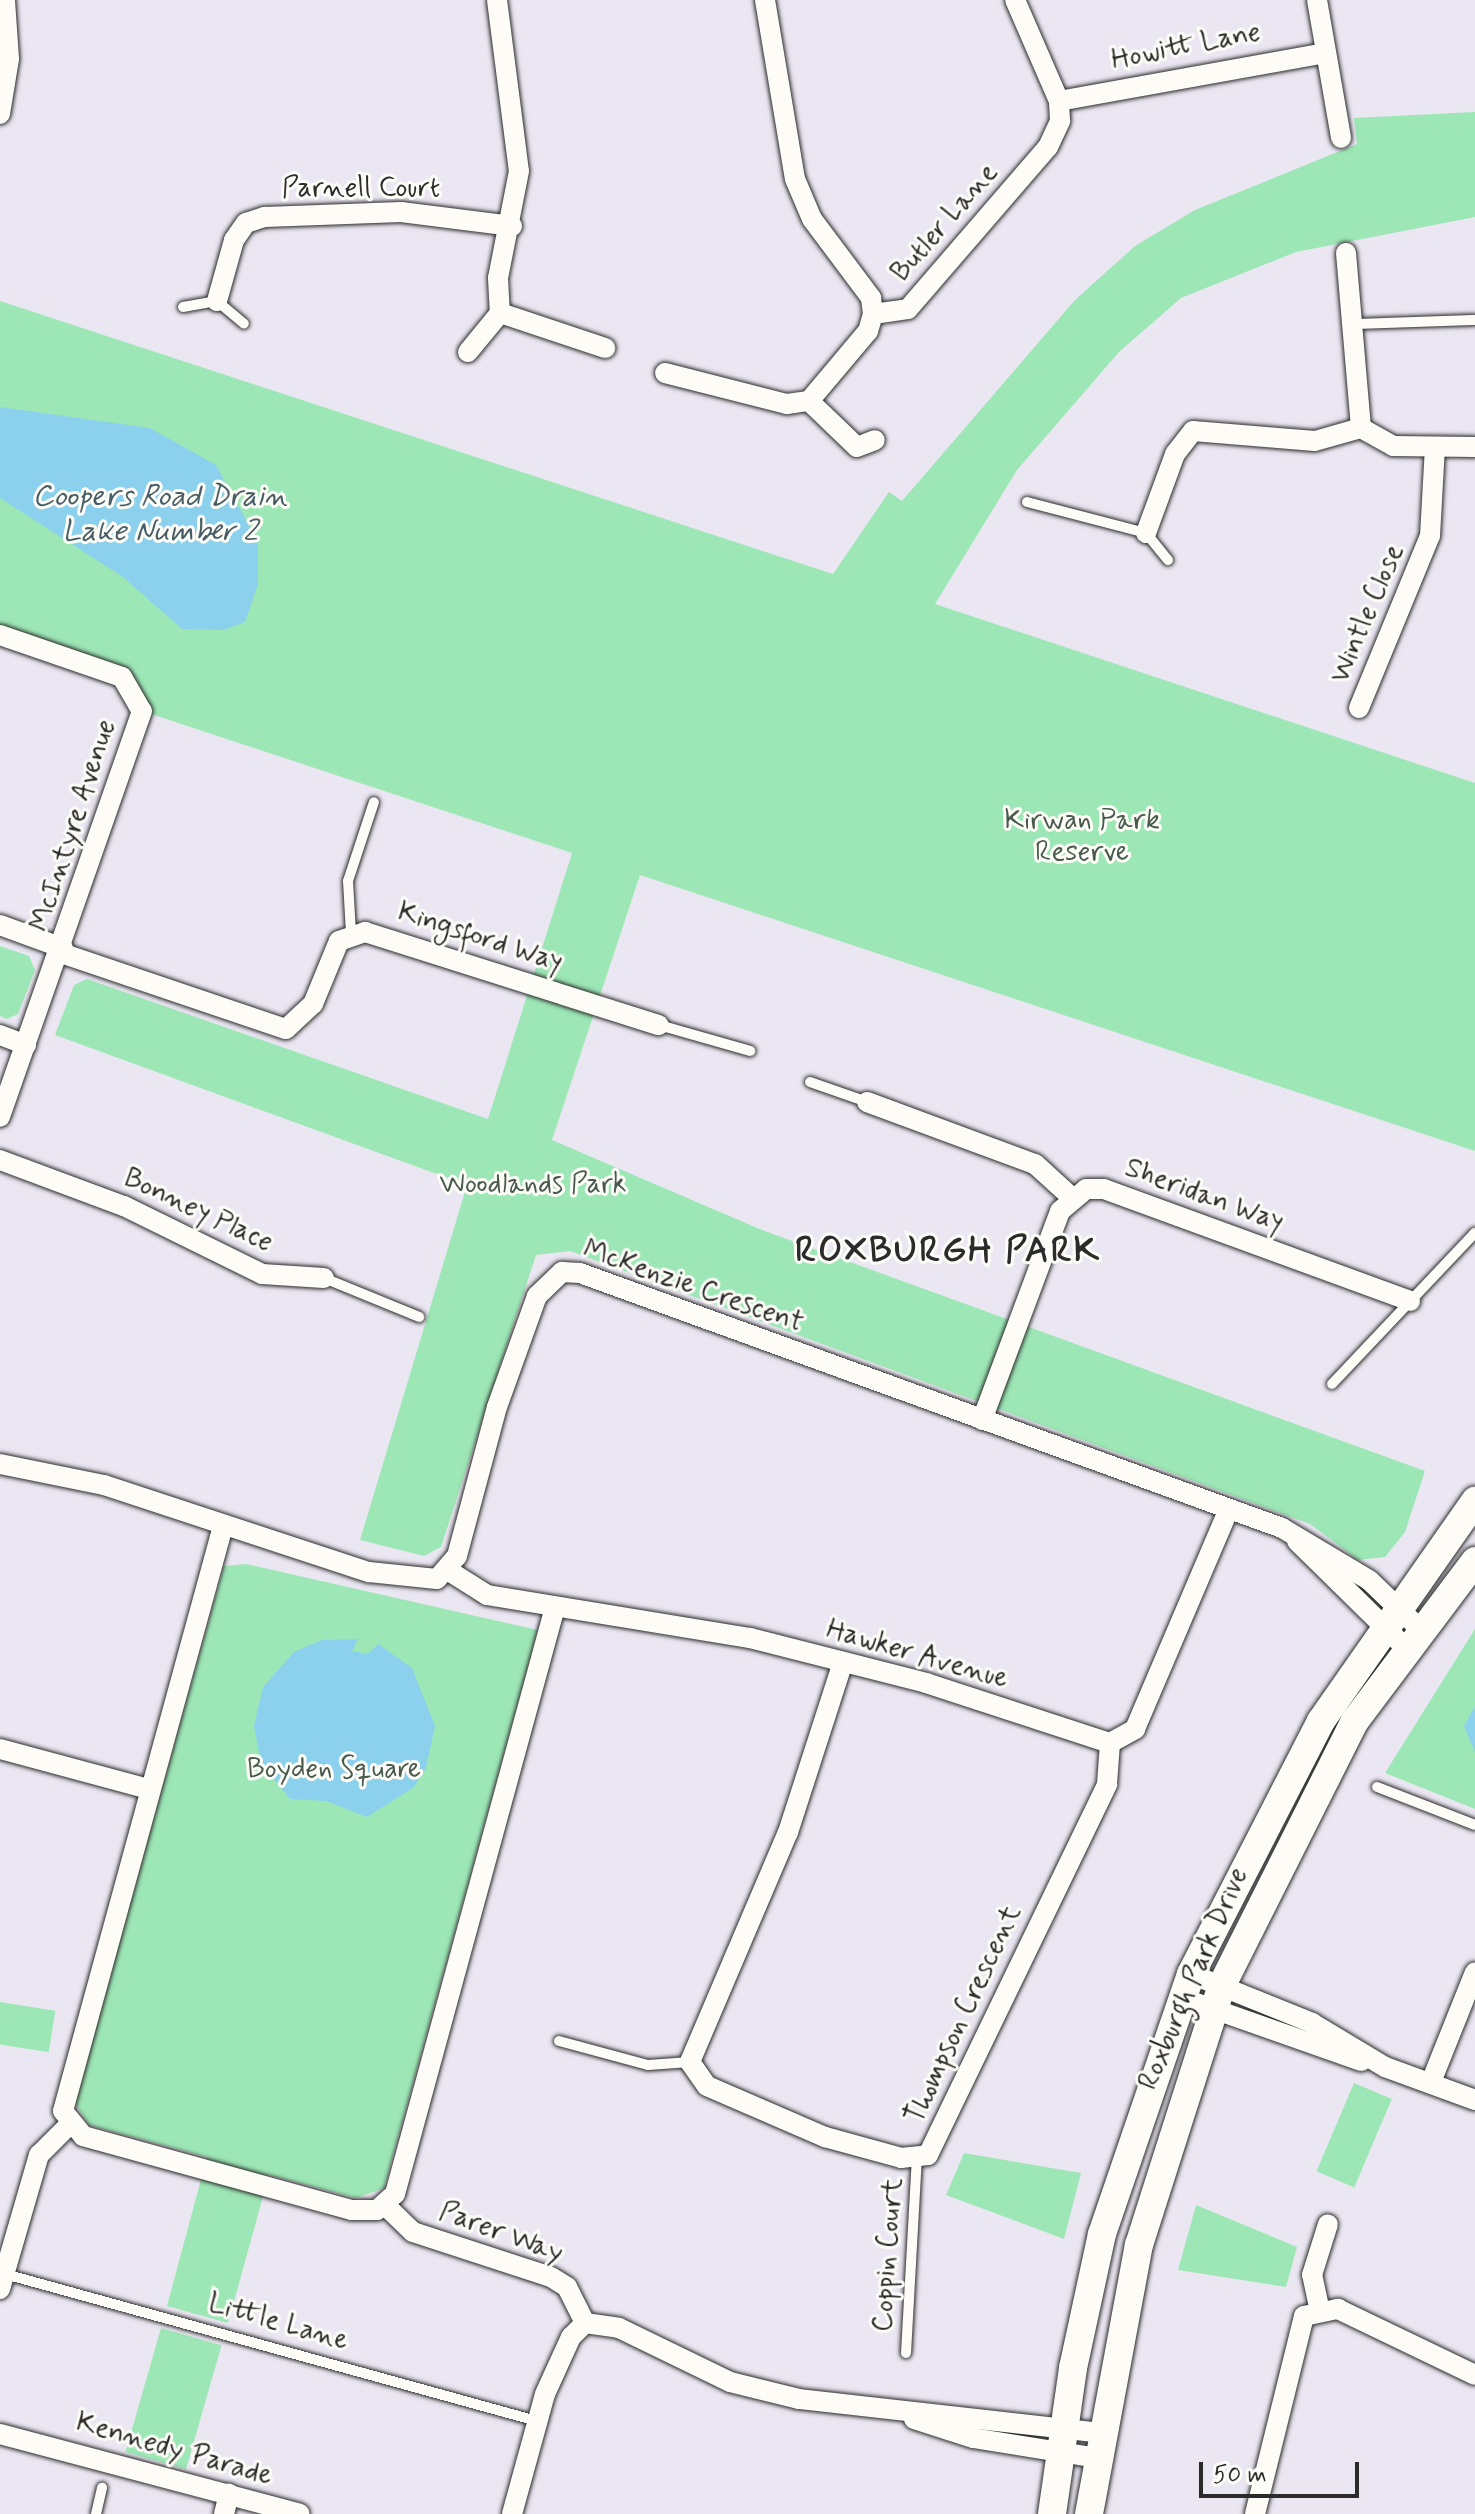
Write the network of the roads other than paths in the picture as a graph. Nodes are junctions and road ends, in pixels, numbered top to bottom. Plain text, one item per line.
1 (5, 0) edge
2 (765, 0) edge
3 (1015, 0) edge
4 (1317, 0) edge
5 (501, 5) edge
6 (1325, 53) junction
7 (1059, 101) junction
8 (0, 114) edge
9 (1341, 138) dead end
10 (512, 226) junction
11 (1352, 249) dead end
12 (217, 301) junction
13 (183, 307) dead end
14 (500, 313) junction
15 (873, 314) junction
16 (1475, 320) edge
17 (244, 324) dead end
18 (1354, 324) junction
19 (605, 348) dead end
20 (468, 352) dead end
21 (665, 373) dead end
22 (809, 401) junction
23 (1361, 428) junction
24 (875, 440) dead end
25 (1435, 447) junction
26 (1475, 447) edge
27 (1027, 502) dead end
28 (1146, 533) junction
29 (1168, 560) dead end
30 (0, 635) edge
31 (1359, 708) dead end
32 (374, 802) dead end
33 (0, 925) edge
34 (351, 933) junction
35 (62, 950) junction
36 (659, 1025) joint
37 (0, 1035) edge
38 (26, 1045) junction
39 (750, 1051) dead end
40 (810, 1082) dead end
41 (867, 1102) joint
42 (0, 1117) edge
43 (0, 1160) edge
44 (1070, 1196) junction
45 (1475, 1233) edge
46 (324, 1278) joint
47 (1410, 1301) junction
48 (419, 1317) dead end
49 (1332, 1384) dead end
50 (982, 1420) junction
51 (0, 1464) edge
52 (1475, 1501) edge
53 (1228, 1511) junction
54 (223, 1526) junction
55 (1282, 1528) junction
56 (1475, 1561) edge
57 (449, 1571) junction
58 (1399, 1602) junction
59 (555, 1607) junction
60 (1382, 1628) junction
61 (1416, 1641) junction
62 (843, 1662) junction
63 (1110, 1743) junction
64 (0, 1749) edge
65 (1377, 1787) dead end
66 (148, 1789) junction
67 (1475, 1825) edge
68 (1475, 1972) edge
69 (1186, 1986) junction
70 (1218, 1998) junction
71 (559, 2041) dead end
72 (690, 2062) junction
73 (1431, 2082) junction
74 (1475, 2100) edge
75 (68, 2126) junction
76 (917, 2159) junction
77 (386, 2206) junction
78 (1328, 2224) dead end
79 (2, 2281) edge
80 (1319, 2307) junction
81 (585, 2323) junction
82 (906, 2353) dead end
83 (1475, 2375) edge
84 (537, 2421) junction
85 (0, 2422) edge
86 (0, 2434) edge
87 (33, 2439) junction
88 (1062, 2440) junction
89 (1100, 2445) junction
90 (102, 2488) dead end
91 (227, 2504) edge
92 (96, 2514) edge
93 (300, 2514) edge
94 (512, 2514) edge
95 (1052, 2514) edge
96 (1089, 2514) edge
97 (1255, 2514) edge

1 - 8 street
2 - 15 street
3 - 7 street
4 - 6 street
5 - 10 street
6 - 7 street, Howitt Lane
6 - 9 street
7 - 15 street, Butler Lane
10 - 12 street, Parnell Court
10 - 14 street
11 - 18 street
12 - 13 lane
12 - 17 lane
14 - 19 street
14 - 20 street
15 - 22 street
16 - 18 lane
18 - 23 street
21 - 22 street
22 - 24 street
23 - 25 street
23 - 28 street
25 - 26 street
25 - 31 street, Wintle Close
27 - 28 lane
28 - 29 lane
30 - 35 street, McIntyre Avenue
32 - 34 lane
33 - 35 street
34 - 35 street, Kingsford Way
34 - 36 street, Kingsford Way
35 - 38 street, McIntyre Avenue
36 - 39 lane
37 - 38 street
38 - 42 street, McIntyre Avenue
40 - 41 lane
41 - 44 street
43 - 46 street, Bonney Place
44 - 47 street, Sheridan Way
44 - 50 street
45 - 47 lane
46 - 48 lane, Bonney Place
47 - 49 lane
50 - 53 street, McKenzie Crescent
50 - 57 street, McKenzie Crescent
51 - 54 street
52 - 58 street, Roxburgh Park Drive
53 - 55 street, McKenzie Crescent
53 - 63 street
54 - 57 street
54 - 66 street
55 - 58 street, McKenzie Crescent
55 - 60 street, McKenzie Crescent
56 - 61 street, Roxburgh Park Drive
57 - 59 street, Hawker Avenue
58 - 60 street, Roxburgh Park Drive
58 - 61 street, McKenzie Crescent
59 - 62 street, Hawker Avenue
59 - 77 street
60 - 61 street, McKenzie Crescent
60 - 69 street, Roxburgh Park Drive
61 - 70 street, Roxburgh Park Drive
62 - 63 street, Hawker Avenue
62 - 72 street
63 - 76 street, Thompson Crescent
64 - 66 street
65 - 67 lane
66 - 75 street
68 - 73 street
69 - 70 street
69 - 88 street, Roxburgh Park Drive
70 - 73 street
70 - 89 street, Roxburgh Park Drive
71 - 72 lane
72 - 76 street, Thompson Crescent
73 - 74 street
75 - 77 street
75 - 79 street
76 - 82 lane, Coppin Court
77 - 81 street, Parer Way
78 - 80 street
79 - 84 lane, Little Lane
80 - 83 street
80 - 97 street
81 - 84 street
81 - 88 street
84 - 94 street
85 - 87 street, Kennedy Parade
86 - 87 street, Kennedy Parade
87 - 91 street, Kennedy Parade
88 - 89 street
88 - 95 street, Roxburgh Park Drive
89 - 96 street, Roxburgh Park Drive
90 - 92 lane
91 - 93 street, Kennedy Parade

